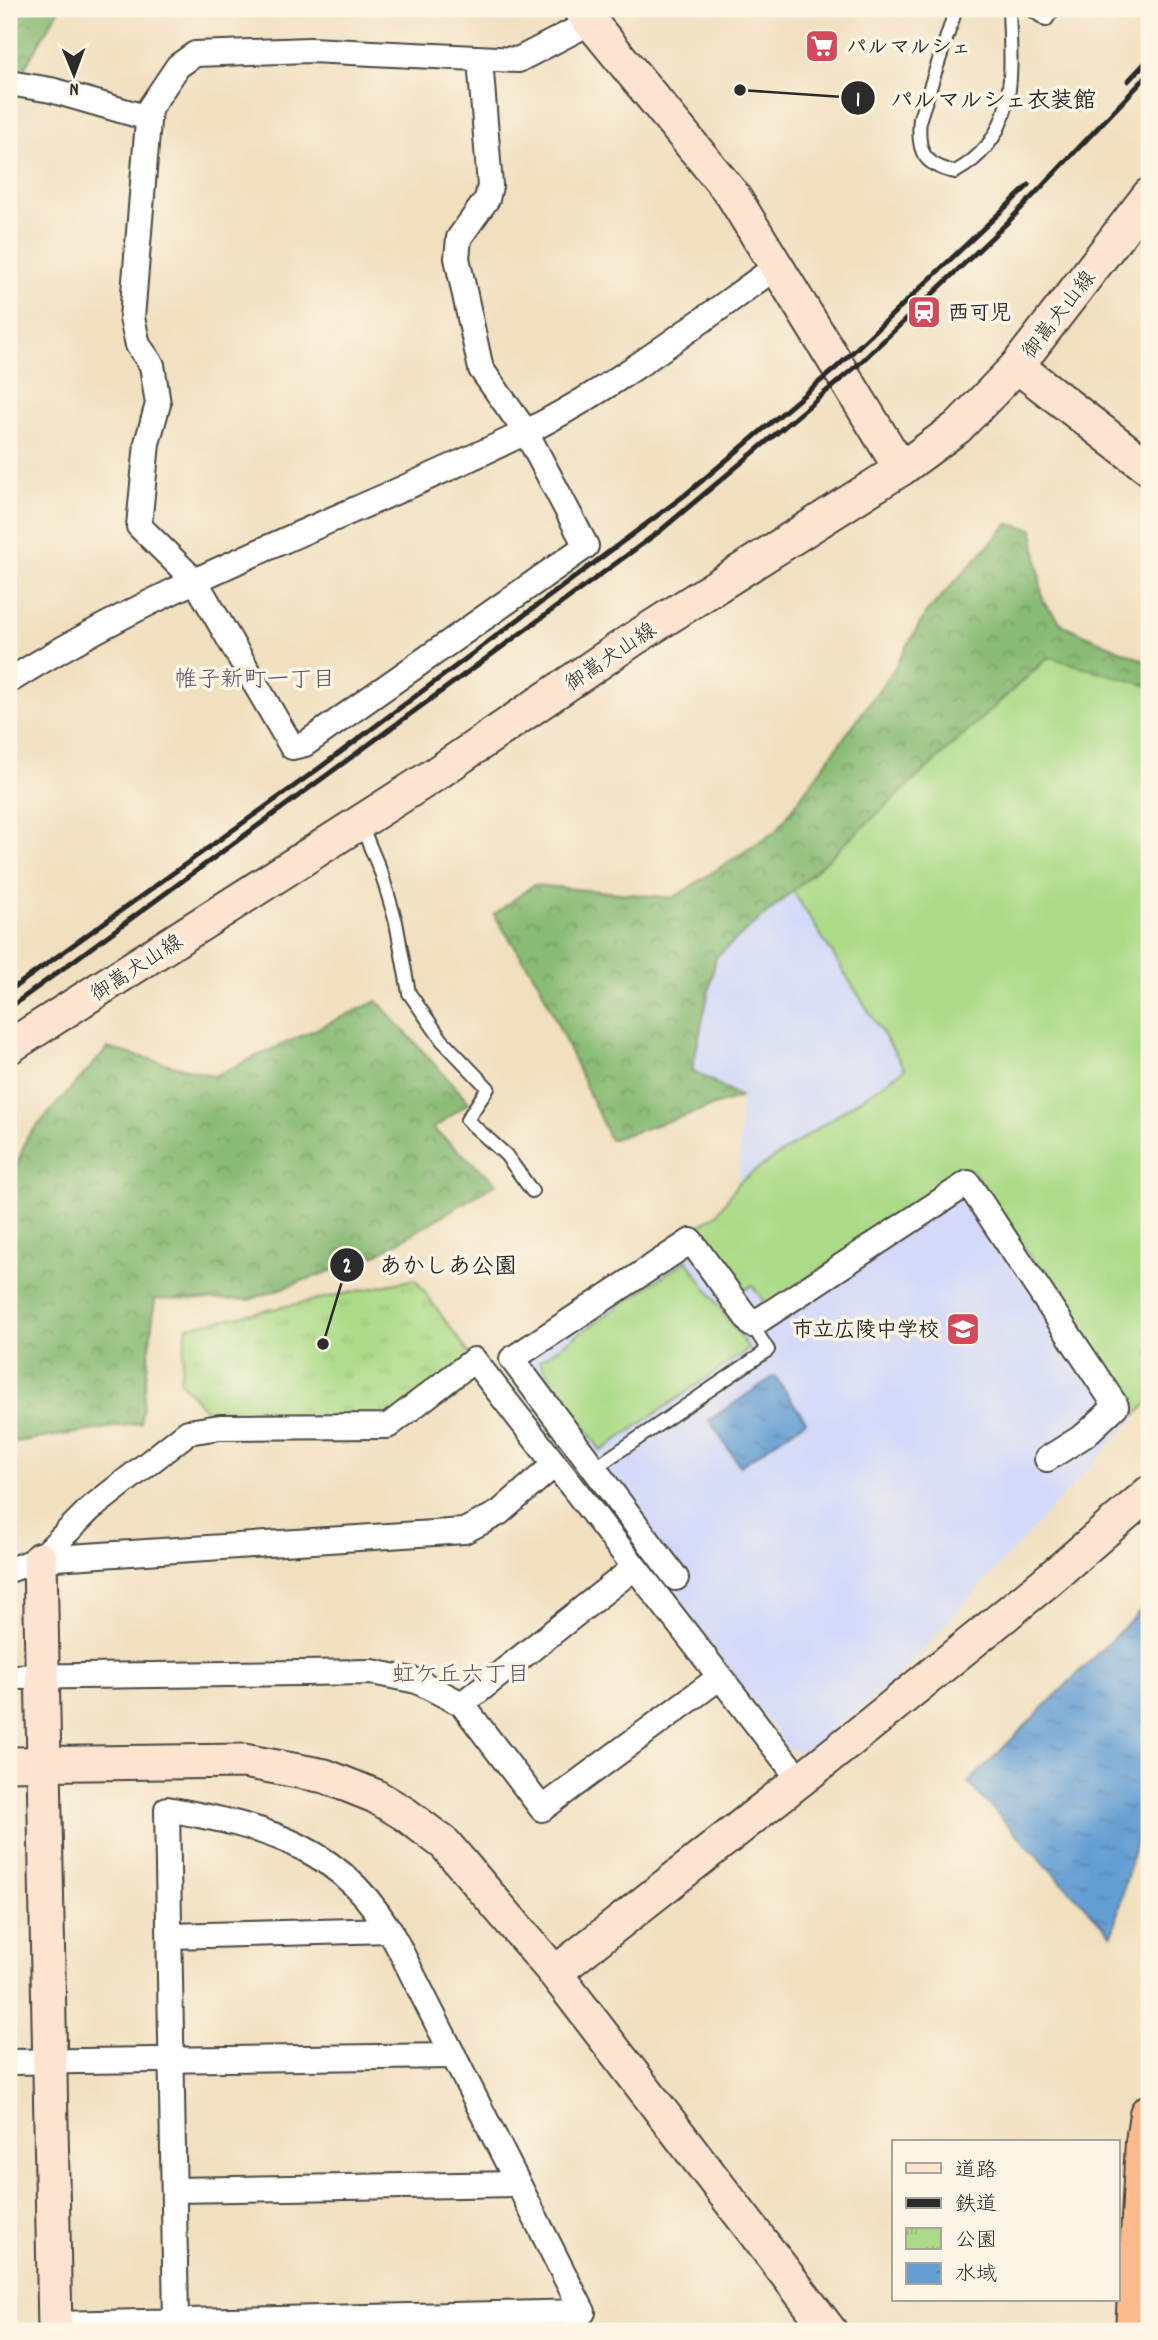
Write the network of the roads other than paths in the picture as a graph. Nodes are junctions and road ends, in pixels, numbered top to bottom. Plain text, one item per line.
1 (956, 9) edge
2 (1009, 9) edge
3 (1031, 9) edge
4 (1054, 9) edge
5 (586, 16) edge
6 (480, 59) junction
7 (9, 83) edge
8 (148, 118) junction
9 (1149, 195) edge
10 (776, 267) junction
11 (1017, 366) junction
12 (526, 432) junction
13 (1149, 468) edge
14 (901, 469) junction
15 (196, 582) junction
16 (9, 681) edge
17 (359, 822) junction
18 (9, 1047) edge
19 (532, 1191) dead end
20 (752, 1325) junction
21 (1047, 1459) dead end
22 (554, 1465) junction
23 (593, 1469) junction
24 (1149, 1493) edge
25 (40, 1559) junction
26 (634, 1567) junction
27 (9, 1570) edge
28 (676, 1578) dead end
29 (9, 1676) edge
30 (44, 1676) junction
31 (720, 1677) junction
32 (462, 1704) junction
33 (9, 1764) edge
34 (44, 1764) junction
35 (800, 1780) junction
36 (390, 1930) junction
37 (170, 1936) junction
38 (555, 1973) junction
39 (454, 2056) junction
40 (172, 2061) junction
41 (9, 2062) edge
42 (49, 2062) junction
43 (1149, 2114) edge
44 (516, 2184) junction
45 (174, 2190) junction
46 (176, 2320) junction
47 (55, 2328) edge
48 (830, 2331) edge
49 (1135, 2331) edge

1 - 2 lane
3 - 4 lane
5 - 6 street
5 - 10 street
6 - 8 street
6 - 12 street
7 - 8 street
8 - 15 street
9 - 11 street, 御嵩犬山線
10 - 12 street
10 - 14 street
11 - 13 street
11 - 14 street, 御嵩犬山線
12 - 15 street
12 - 15 street
14 - 17 street, 御嵩犬山線
15 - 16 street
17 - 18 street, 御嵩犬山線
17 - 19 lane
20 - 21 street
20 - 23 lane
20 - 23 street
22 - 25 street
22 - 25 street
22 - 26 street
23 - 28 street
24 - 35 street
25 - 27 street
25 - 30 street
26 - 31 street
26 - 32 street
29 - 30 street
30 - 32 street
30 - 34 street
31 - 32 street
31 - 35 street
33 - 34 street
34 - 38 street
34 - 42 street
35 - 38 street
36 - 37 street
36 - 37 street
36 - 39 street
37 - 40 street
38 - 48 street
39 - 40 street
39 - 44 street
40 - 42 street
40 - 45 street
41 - 42 street
42 - 47 street
43 - 49 highway
44 - 45 street
44 - 46 street
45 - 46 street
46 - 47 street

